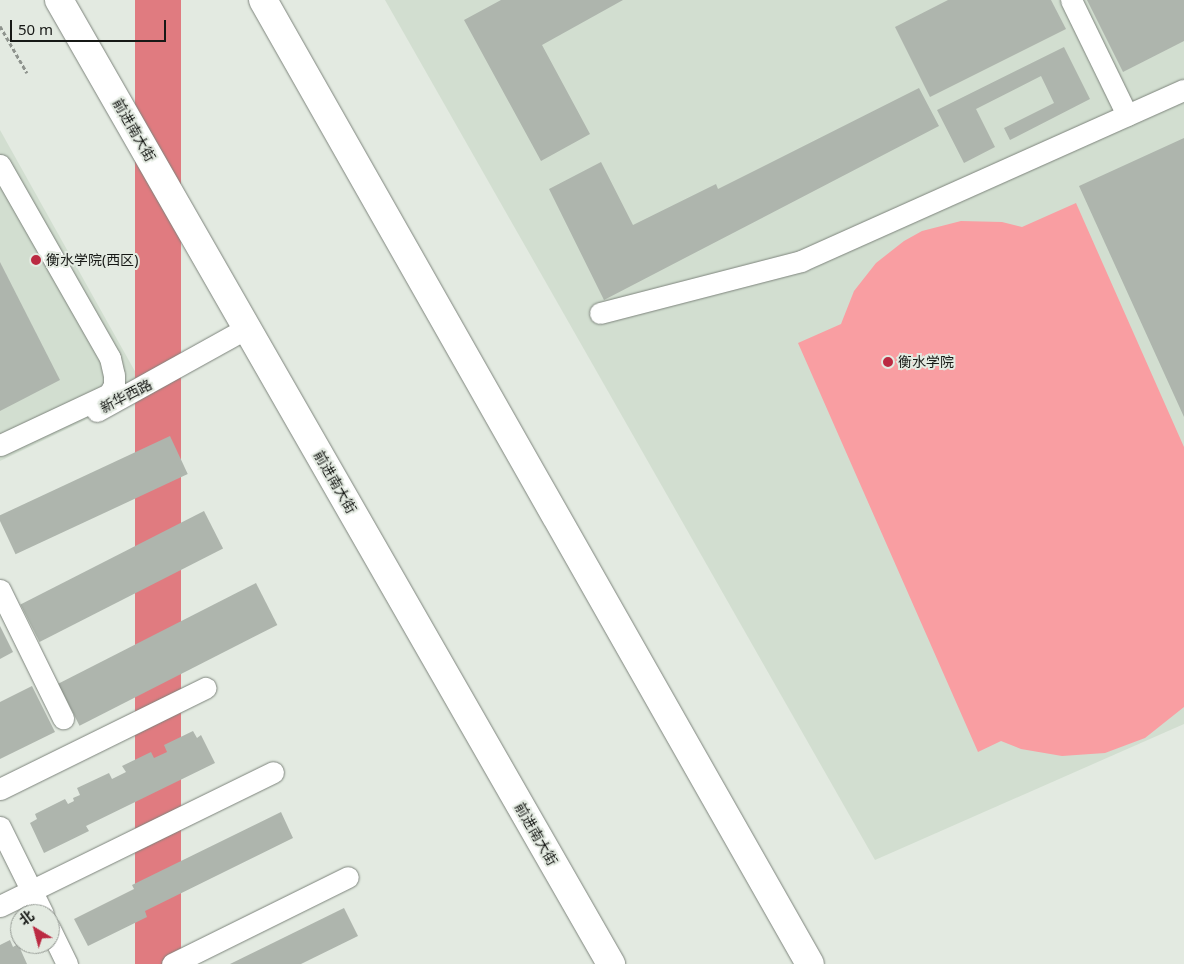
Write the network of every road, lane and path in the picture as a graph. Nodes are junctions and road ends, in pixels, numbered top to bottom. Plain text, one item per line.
1 (59, 0) edge
2 (263, 0) edge
3 (1071, 0) edge
4 (0, 26) edge
5 (27, 73) dead end
6 (1184, 90) edge
7 (1127, 115) junction
8 (0, 166) edge
9 (600, 313) dead end
10 (247, 328) junction
11 (0, 445) edge
12 (0, 457) edge
13 (0, 590) edge
14 (205, 688) dead end
15 (63, 718) dead end
16 (273, 772) dead end
17 (0, 789) edge
18 (0, 827) edge
19 (348, 877) dead end
20 (31, 891) junction
21 (37, 904) edge
22 (0, 906) edge
23 (60, 950) edge
24 (67, 964) edge
25 (172, 964) edge
26 (610, 964) edge
27 (810, 964) edge

1 - 10 main road, 前进南大街
2 - 27 main road
3 - 7 street
4 - 5 path
6 - 7 street
7 - 9 street
8 - 11 street
10 - 12 street, 新华西路
10 - 26 main road, 前进南大街
13 - 15 street
14 - 17 street
16 - 20 street
18 - 20 street
19 - 25 street
20 - 21 street
20 - 22 street
23 - 24 street

